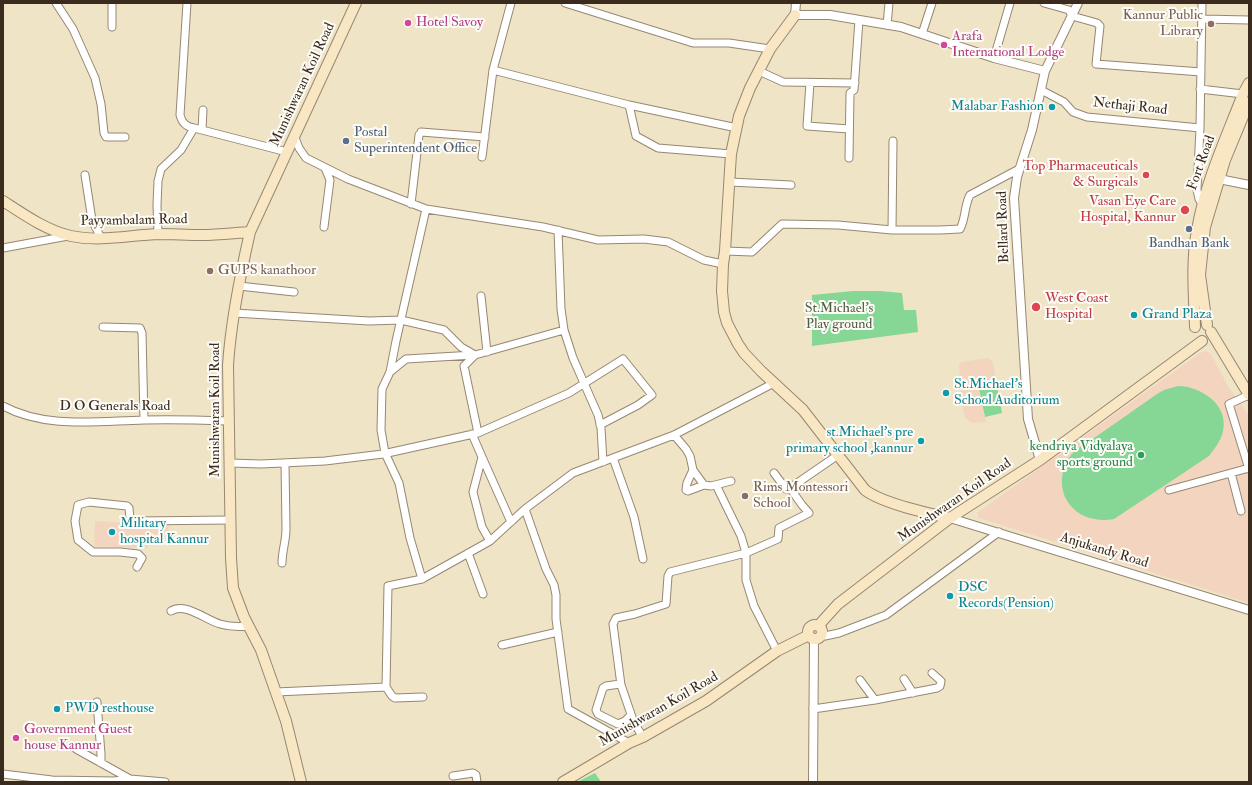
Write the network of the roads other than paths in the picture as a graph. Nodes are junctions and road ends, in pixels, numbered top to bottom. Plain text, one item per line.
1 (56, 3) edge
2 (112, 3) edge
3 (187, 3) edge
4 (356, 3) edge
5 (511, 3) edge
6 (796, 3) edge
7 (889, 3) edge
8 (932, 3) edge
9 (1010, 3) edge
10 (1044, 3) edge
11 (1078, 3) edge
12 (1202, 3) edge
13 (568, 4) edge
14 (795, 15) junction
15 (1072, 16) junction
16 (1202, 19) junction
17 (860, 20) junction
18 (1249, 20) edge
19 (887, 25) junction
20 (112, 27) dead end
21 (922, 34) junction
22 (770, 49) junction
23 (994, 58) junction
24 (493, 70) junction
25 (759, 71) junction
26 (1044, 71) junction
27 (1201, 72) junction
28 (810, 83) junction
29 (855, 83) junction
30 (1249, 83) edge
31 (1200, 89) junction
32 (1041, 90) junction
33 (1247, 97) edge
34 (629, 105) junction
35 (203, 110) dead end
36 (737, 128) junction
37 (1200, 128) junction
38 (198, 129) junction
39 (849, 129) junction
40 (294, 135) junction
41 (125, 137) dead end
42 (485, 137) junction
43 (893, 141) dead end
44 (287, 152) junction
45 (731, 154) junction
46 (482, 157) dead end
47 (849, 158) dead end
48 (325, 168) junction
49 (1019, 169) junction
50 (85, 175) dead end
51 (1215, 178) junction
52 (730, 182) junction
53 (791, 185) dead end
54 (1249, 185) edge
55 (3, 201) edge
56 (411, 204) junction
57 (1202, 204) junction
58 (426, 209) junction
59 (324, 227) dead end
60 (558, 230) junction
61 (892, 230) junction
62 (250, 232) junction
63 (158, 234) junction
64 (70, 236) junction
65 (101, 238) junction
66 (3, 248) edge
67 (725, 251) junction
68 (723, 264) junction
69 (239, 286) junction
70 (294, 292) dead end
71 (480, 296) dead end
72 (234, 313) junction
73 (401, 320) junction
74 (103, 327) dead end
75 (564, 330) junction
76 (1203, 333) junction
77 (486, 352) junction
78 (475, 355) junction
79 (390, 372) junction
80 (774, 383) junction
81 (584, 384) junction
82 (1249, 395) edge
83 (3, 406) edge
84 (144, 420) junction
85 (229, 421) junction
86 (600, 425) junction
87 (475, 434) junction
88 (674, 435) junction
89 (385, 453) junction
90 (838, 455) junction
91 (482, 457) junction
92 (613, 458) junction
93 (1040, 460) junction
94 (603, 462) junction
95 (230, 463) junction
96 (284, 463) junction
97 (1249, 469) edge
98 (693, 470) junction
99 (774, 473) dead end
100 (1231, 473) junction
101 (731, 481) dead end
102 (704, 485) junction
103 (716, 485) junction
104 (790, 488) junction
105 (1169, 490) dead end
106 (525, 509) junction
107 (1241, 511) dead end
108 (950, 518) junction
109 (230, 520) junction
110 (511, 522) junction
111 (999, 532) junction
112 (490, 541) junction
113 (468, 553) junction
114 (746, 553) junction
115 (643, 559) dead end
116 (282, 563) dead end
117 (137, 567) dead end
118 (422, 579) junction
119 (484, 594) dead end
120 (171, 610) dead end
121 (1249, 610) edge
122 (248, 626) junction
123 (558, 632) junction
124 (815, 633) junction
125 (502, 645) dead end
126 (777, 651) junction
127 (932, 673) dead end
128 (860, 680) dead end
129 (904, 680) dead end
130 (620, 684) junction
131 (386, 687) junction
132 (276, 692) junction
133 (913, 693) junction
134 (423, 697) dead end
135 (875, 700) junction
136 (97, 702) dead end
137 (813, 709) junction
138 (631, 714) junction
139 (644, 737) junction
140 (629, 743) junction
141 (76, 748) dead end
142 (101, 763) junction
143 (3, 774) edge
144 (453, 776) dead end
145 (130, 779) junction
146 (165, 782) edge
147 (301, 782) edge
148 (477, 782) edge
149 (564, 782) edge
150 (813, 782) edge

1 - 41 street
2 - 20 street
3 - 38 street
4 - 40 main road, Munishwaran Koil Road
5 - 24 street
6 - 14 street
7 - 19 street
8 - 21 street
9 - 23 street
10 - 15 street
11 - 15 street, Bellard Road
12 - 16 street
13 - 22 street
14 - 17 street
14 - 22 main road
15 - 26 street, Bellard Road
15 - 27 street
16 - 18 street
16 - 27 street
17 - 19 street
17 - 29 street
19 - 21 street
21 - 23 street
22 - 25 main road
23 - 26 street
24 - 34 street
24 - 42 street
25 - 28 street
25 - 36 main road
26 - 32 street, Bellard Road
27 - 31 street
28 - 29 street
28 - 39 street
29 - 39 street
30 - 33 main road, Fort Road
31 - 33 street
31 - 37 street
32 - 37 street, Nethaji Road
32 - 49 street, Bellard Road
33 - 51 main road, Fort Road
34 - 36 street
34 - 45 street
35 - 38 street
36 - 45 main road
37 - 57 street
38 - 44 street
38 - 63 street
39 - 47 street
40 - 44 main road, Munishwaran Koil Road
40 - 48 street
42 - 46 street
42 - 56 street
43 - 61 street
44 - 62 main road, Munishwaran Koil Road
45 - 52 main road
48 - 56 street
48 - 59 street
49 - 61 street
49 - 93 street, Bellard Road
50 - 65 street
51 - 54 street
51 - 57 main road, Fort Road
51 - 76 main road, Fort Road
52 - 53 street
52 - 67 main road
55 - 64 main road, Payyambalam Road
56 - 58 street
57 - 76 main road, Fort Road
58 - 60 street
58 - 73 street
60 - 68 street
60 - 75 street
61 - 67 street
62 - 63 main road, Payyambalam Road
62 - 69 main road, Munishwaran Koil Road
63 - 65 main road, Payyambalam Road
64 - 65 main road, Payyambalam Road
64 - 66 street
67 - 68 main road
68 - 80 main road
69 - 70 street
69 - 72 main road, Munishwaran Koil Road
71 - 77 street
72 - 73 street
72 - 85 main road, Munishwaran Koil Road
73 - 78 street
73 - 79 street
74 - 84 street
75 - 77 street
75 - 81 street
76 - 82 main road
76 - 93 main road, Munishwaran Koil Road
77 - 78 street
78 - 79 street
78 - 87 street
79 - 89 street
80 - 88 street
80 - 90 main road
81 - 86 street
81 - 86 street
81 - 87 street
82 - 97 street
83 - 84 street, D O Generals Road
84 - 85 street, D O Generals Road
85 - 95 main road, Munishwaran Koil Road
86 - 94 street
87 - 89 street
87 - 91 street
88 - 92 street
88 - 98 street
89 - 96 street
89 - 118 street
90 - 104 street
90 - 108 main road
91 - 110 street
91 - 112 street
92 - 94 street
92 - 115 street
93 - 108 main road, Munishwaran Koil Road
94 - 106 street
95 - 96 street
95 - 109 main road, Munishwaran Koil Road
96 - 116 street
97 - 100 street
98 - 102 street
98 - 102 street
99 - 104 street
100 - 105 street
100 - 107 street
101 - 103 street
102 - 103 street
103 - 114 street
104 - 114 street
106 - 110 street
106 - 123 street
108 - 111 street, Anjukandy Road
108 - 124 main road, Munishwaran Koil Road
109 - 117 street
109 - 122 main road, Munishwaran Koil Road
110 - 112 street
111 - 121 street, Anjukandy Road
111 - 124 street
112 - 113 street
113 - 118 street
113 - 119 street
114 - 126 street
114 - 130 street
118 - 131 street
120 - 122 street
122 - 132 main road, Munishwaran Koil Road
123 - 125 street
123 - 140 street
124 - 126 main road, Munishwaran Koil Road
124 - 137 street
126 - 139 main road, Munishwaran Koil Road
127 - 133 street
128 - 135 street
129 - 133 street
130 - 138 street
130 - 138 street
131 - 132 street
131 - 134 street
132 - 147 main road, Munishwaran Koil Road
133 - 135 street
135 - 137 street
136 - 142 street
137 - 150 street
138 - 139 street
139 - 140 main road, Munishwaran Koil Road
140 - 149 main road, Munishwaran Koil Road
141 - 142 street
142 - 145 street
143 - 145 street
144 - 148 street
145 - 146 street

